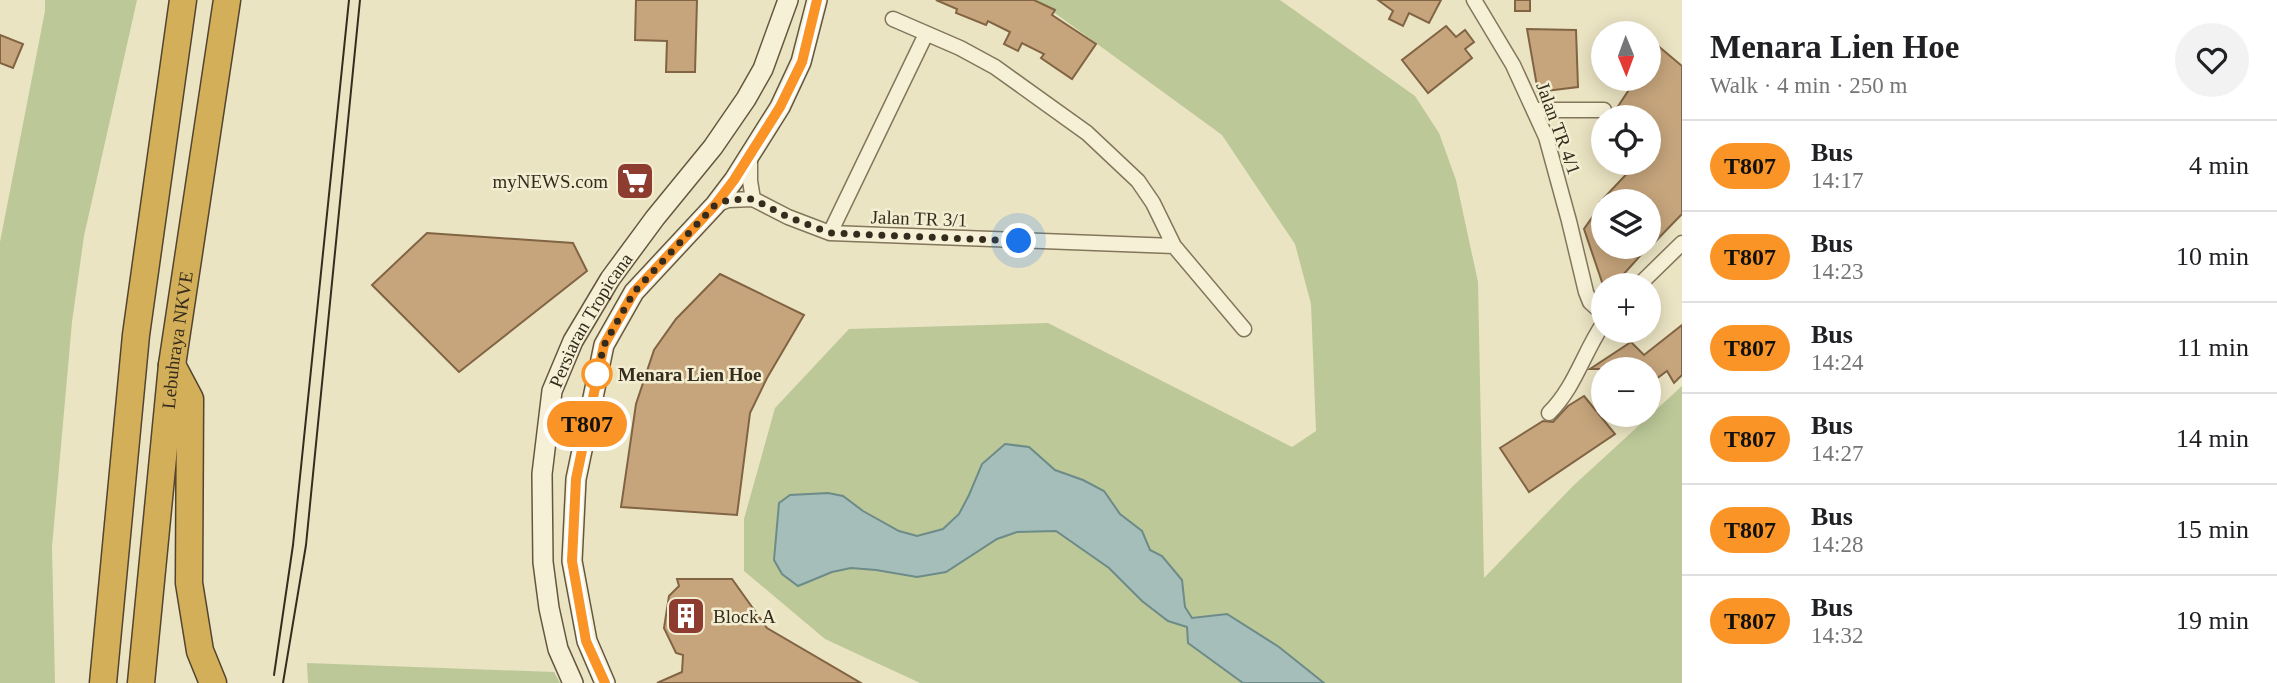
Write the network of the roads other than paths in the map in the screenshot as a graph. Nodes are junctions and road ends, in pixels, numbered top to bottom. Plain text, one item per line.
1 (183, 0) edge
2 (227, 0) edge
3 (788, 0) edge
4 (817, 0) edge
5 (1474, 0) edge
6 (893, 19) dead end
7 (926, 34) junction
8 (1535, 110) junction
9 (1591, 110) edge
10 (750, 153) junction
11 (753, 199) junction
12 (715, 205) junction
13 (830, 233) junction
14 (1682, 243) edge
15 (1174, 246) junction
16 (1651, 273) edge
17 (1591, 301) edge
18 (1244, 328) dead end
19 (1591, 341) edge
20 (172, 365) junction
21 (1549, 413) dead end
22 (105, 646) junction
23 (87, 683) edge
24 (103, 683) edge
25 (141, 683) edge
26 (213, 683) edge
27 (573, 683) edge
28 (606, 683) edge

1 - 22 highway, Lebuhraya NKVE
2 - 20 highway, Lebuhraya NKVE
3 - 27 main road, Persiaran Tropicana
4 - 10 main road, Persiaran Tropicana
5 - 8 street, Jalan TR 4/1
6 - 7 street
7 - 13 street, Jalan TR 3/1
7 - 15 street
8 - 9 street
8 - 17 street, Jalan TR 4/1
10 - 11 street
10 - 12 main road, Persiaran Tropicana
11 - 12 street
11 - 13 street, Jalan TR 3/1
12 - 28 main road, Persiaran Tropicana
13 - 15 street, Jalan TR 3/1
14 - 16 street
15 - 18 street
19 - 21 street
20 - 25 highway, Lebuhraya NKVE
20 - 26 highway
22 - 23 highway
22 - 24 highway, Lebuhraya NKVE

